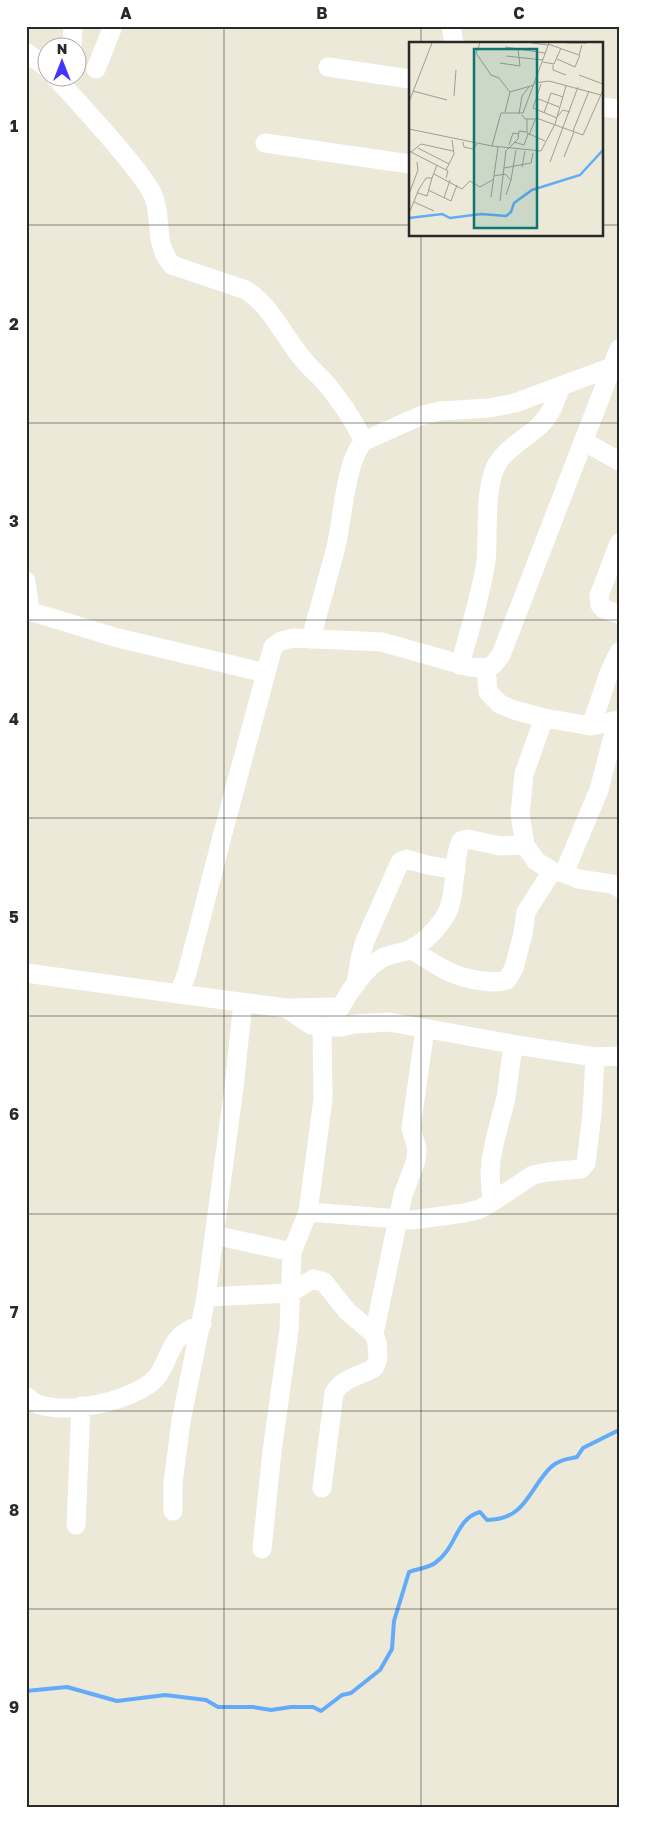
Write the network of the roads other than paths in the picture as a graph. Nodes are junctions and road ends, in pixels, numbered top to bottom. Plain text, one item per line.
1 (113, 26) edge
2 (451, 26) edge
3 (454, 42) edge
4 (26, 52) edge
5 (38, 61) edge
6 (328, 67) dead end
7 (96, 69) dead end
8 (409, 79) edge
9 (68, 88) edge
10 (602, 106) edge
11 (619, 109) edge
12 (265, 143) dead end
13 (409, 164) edge
14 (615, 358) edge
15 (561, 386) junction
16 (364, 441) junction
17 (583, 441) junction
18 (619, 461) edge
19 (619, 543) edge
20 (26, 582) edge
21 (28, 611) edge
22 (619, 614) edge
23 (311, 639) junction
24 (619, 652) edge
25 (460, 665) junction
26 (486, 668) junction
27 (266, 673) junction
28 (544, 718) junction
29 (618, 721) edge
30 (591, 726) junction
31 (525, 845) junction
32 (456, 870) junction
33 (558, 872) junction
34 (619, 888) edge
35 (365, 941) junction
36 (411, 949) junction
37 (382, 958) junction
38 (26, 973) edge
39 (356, 984) junction
40 (179, 994) junction
41 (244, 1002) junction
42 (339, 1007) junction
43 (286, 1008) junction
44 (326, 1027) junction
45 (425, 1029) junction
46 (513, 1044) junction
47 (619, 1056) edge
48 (595, 1057) junction
49 (492, 1202) junction
50 (308, 1212) junction
51 (398, 1219) junction
52 (214, 1235) junction
53 (292, 1252) junction
54 (290, 1293) junction
55 (206, 1297) junction
56 (202, 1324) junction
57 (374, 1334) junction
58 (26, 1396) edge
59 (81, 1406) junction
60 (322, 1488) dead end
61 (174, 1511) dead end
62 (76, 1525) dead end
63 (262, 1549) dead end

1 - 7 street
2 - 3 street
4 - 5 street
6 - 8 street
9 - 16 street
10 - 11 street
12 - 13 street
14 - 15 street
14 - 17 street
15 - 16 street
15 - 25 street
16 - 23 street
17 - 18 street
17 - 26 street
19 - 22 street
20 - 21 street
21 - 27 street
23 - 25 street
23 - 27 street
24 - 30 street
25 - 26 street
26 - 28 street
27 - 40 street
28 - 30 street
28 - 31 street
29 - 30 street
29 - 33 street
31 - 32 street
31 - 33 street
32 - 35 street
32 - 36 street
33 - 34 street
33 - 36 street
35 - 37 street
35 - 39 street
36 - 37 street
37 - 39 street
38 - 40 street
39 - 42 street
40 - 41 street
41 - 43 street
41 - 52 street
42 - 43 street
42 - 44 street
43 - 44 street
44 - 45 street
44 - 50 street
45 - 46 street
45 - 51 street
46 - 48 street
46 - 49 street
47 - 48 street
48 - 49 street
49 - 51 street
50 - 51 street
50 - 53 street
51 - 57 street
52 - 53 street
52 - 55 street
53 - 54 street
54 - 55 street
54 - 57 street
54 - 63 street
55 - 56 street
56 - 59 street
56 - 61 street
57 - 60 street
58 - 59 street
59 - 62 street

